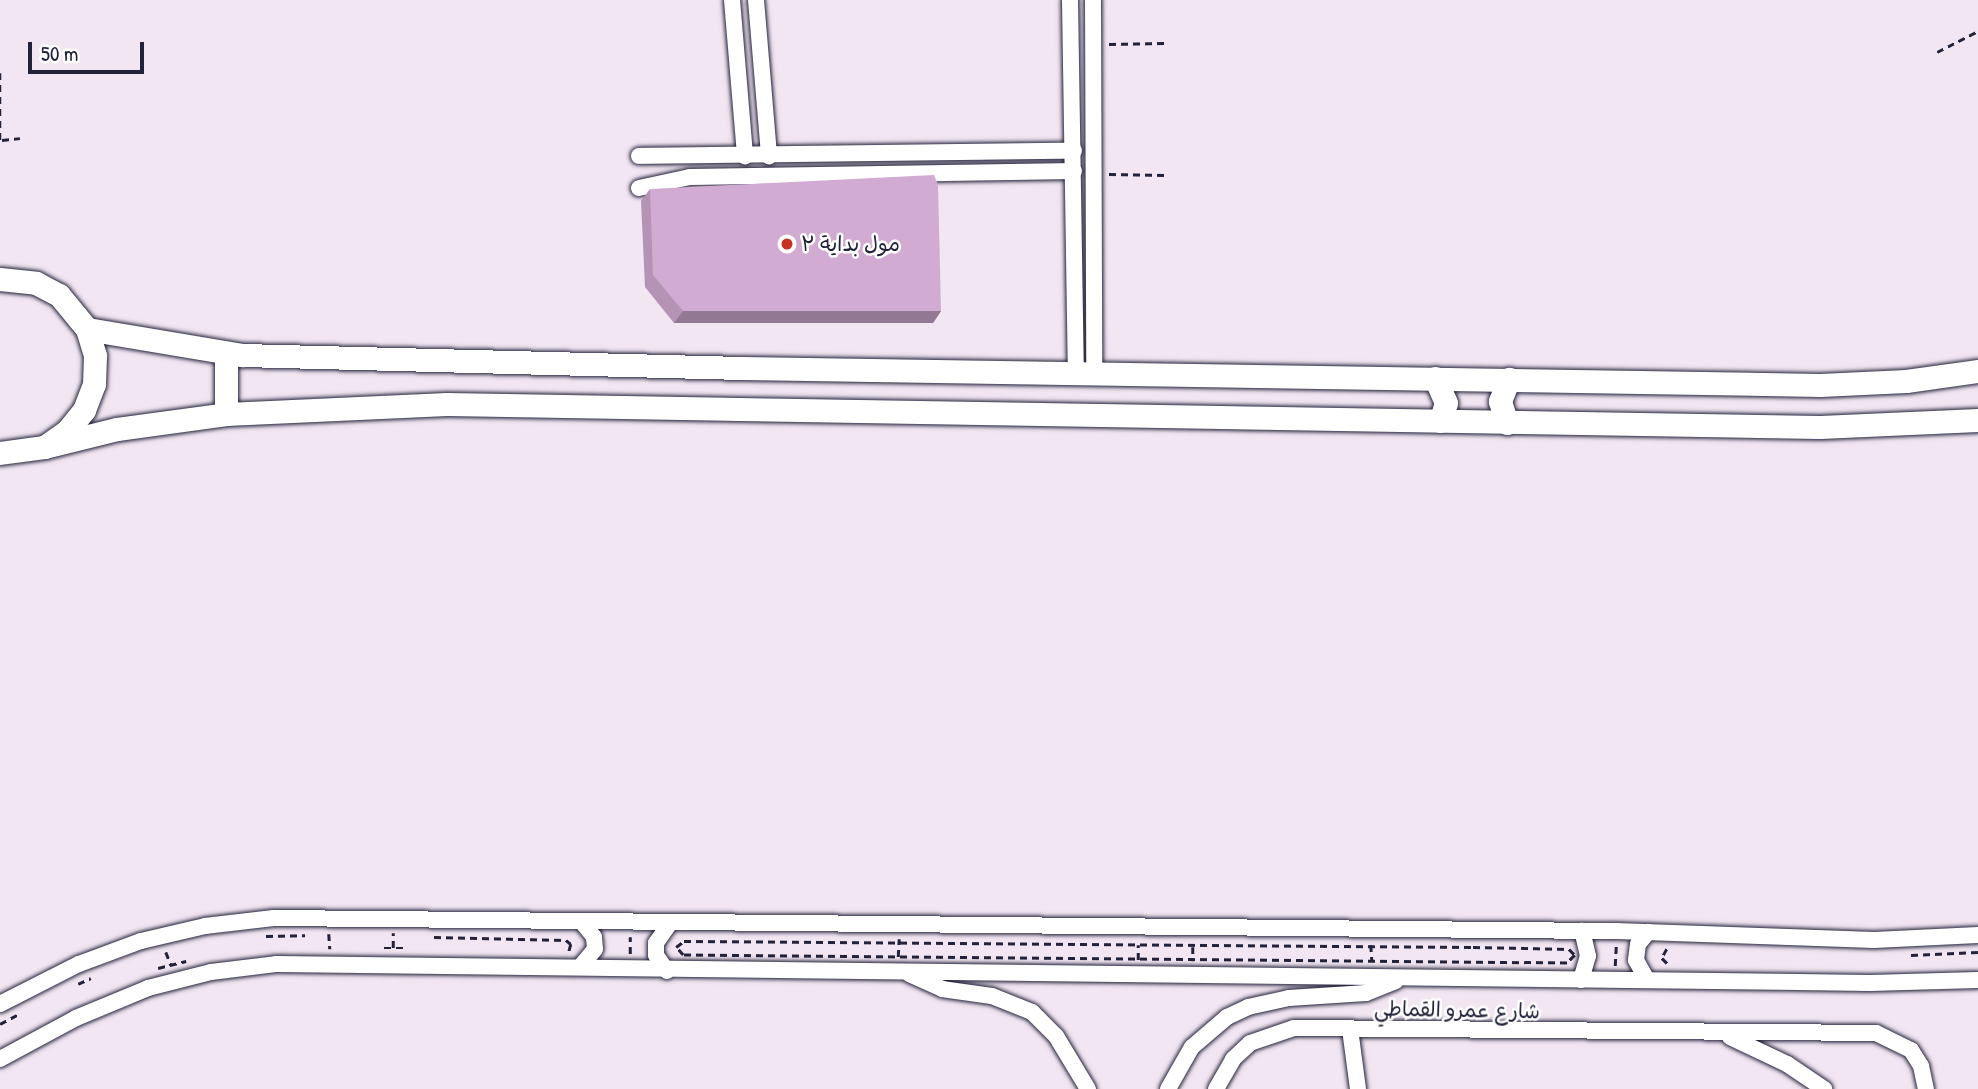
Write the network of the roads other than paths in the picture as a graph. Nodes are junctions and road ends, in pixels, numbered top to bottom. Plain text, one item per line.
1 (732, 0) edge
2 (756, 0) edge
3 (1070, 0) edge
4 (1093, 0) edge
5 (1074, 151) junction
6 (639, 156) dead end
7 (745, 156) junction
8 (769, 156) junction
9 (709, 157) junction
10 (1074, 171) junction
11 (709, 176) junction
12 (639, 188) dead end
13 (0, 279) edge
14 (1094, 282) junction
15 (1075, 283) junction
16 (88, 329) junction
17 (226, 354) junction
18 (1978, 371) edge
19 (1085, 372) junction
20 (1435, 378) junction
21 (1508, 379) junction
22 (226, 414) junction
23 (1978, 420) edge
24 (1440, 421) junction
25 (1507, 423) junction
26 (44, 446) junction
27 (2, 458) edge
28 (582, 922) junction
29 (670, 923) junction
30 (1582, 931) junction
31 (1648, 932) junction
32 (1978, 935) edge
33 (580, 967) junction
34 (667, 971) junction
35 (902, 972) junction
36 (1402, 978) junction
37 (1581, 979) junction
38 (1978, 980) edge
39 (1647, 981) junction
40 (0, 1003) edge
41 (1350, 1029) junction
42 (1725, 1035) junction
43 (0, 1059) edge
44 (1088, 1089) edge
45 (1168, 1089) edge
46 (1216, 1089) edge
47 (1358, 1089) edge
48 (1824, 1089) edge
49 (1926, 1089) edge

1 - 7 street
2 - 8 street
3 - 5 street
4 - 14 street
5 - 8 street
5 - 10 street
6 - 9 street
7 - 8 street
7 - 9 street
9 - 11 street
10 - 11 street
10 - 15 street
11 - 12 street
13 - 16 street
14 - 15 street
14 - 19 street
15 - 19 street
16 - 17 street
16 - 26 street
17 - 19 street
17 - 22 street
18 - 21 street
19 - 20 street
20 - 21 street
20 - 24 street
21 - 25 street
22 - 24 street
22 - 26 street
23 - 25 street
24 - 25 street
26 - 27 street
28 - 29 street
28 - 33 street
28 - 40 street
29 - 30 street
29 - 34 street
30 - 31 street
30 - 37 street
31 - 32 street
31 - 39 street
33 - 34 street
33 - 43 street
34 - 35 street
35 - 36 street
35 - 44 street
36 - 37 street
36 - 45 street
37 - 39 street
38 - 39 street
41 - 42 street, شارع عمرو القماطي
41 - 46 street, شارع عمرو القماطي
41 - 47 street
42 - 48 street, شارع عمرو القماطي
42 - 49 street, شارع عمرو القماطي

